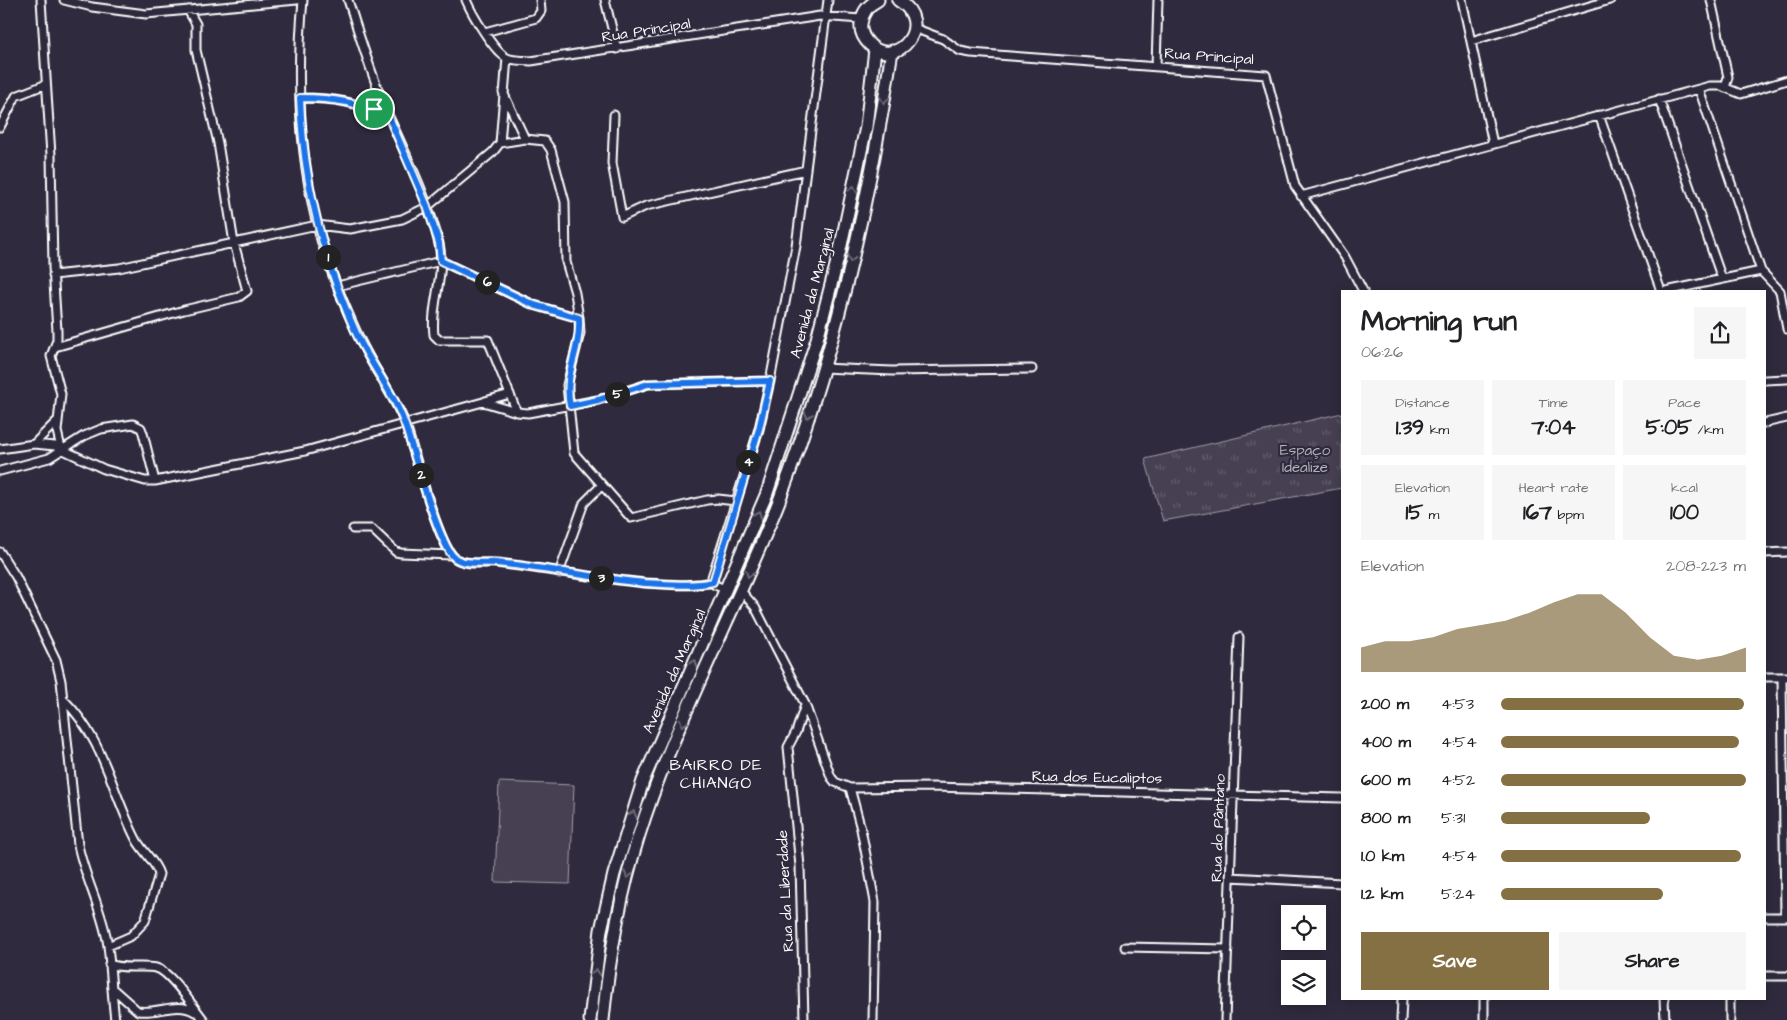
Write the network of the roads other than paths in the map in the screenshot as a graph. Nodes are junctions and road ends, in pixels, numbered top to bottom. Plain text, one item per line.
1 (40, 0) edge
2 (64, 0) edge
3 (298, 0) edge
4 (303, 0) edge
5 (348, 0) edge
6 (466, 0) edge
7 (540, 0) edge
8 (605, 0) edge
9 (828, 0) edge
10 (1158, 0) edge
11 (1462, 0) edge
12 (1610, 0) edge
13 (1711, 0) edge
14 (874, 1) edge
15 (902, 2) edge
16 (188, 10) junction
17 (826, 16) junction
18 (861, 19) junction
19 (914, 28) junction
20 (485, 32) junction
21 (1471, 42) junction
22 (617, 48) junction
23 (875, 48) junction
24 (892, 51) junction
25 (507, 58) junction
26 (1156, 66) junction
27 (1787, 80) edge
28 (44, 85) junction
29 (1725, 88) junction
30 (1699, 89) junction
31 (503, 91) junction
32 (300, 98) junction
33 (1659, 99) junction
34 (1599, 115) junction
35 (614, 116) dead end
36 (389, 117) junction
37 (0, 127) edge
38 (525, 139) junction
39 (500, 143) junction
40 (1493, 144) junction
41 (806, 170) junction
42 (1301, 196) junction
43 (427, 206) junction
44 (317, 225) junction
45 (234, 243) junction
46 (441, 261) junction
47 (1761, 272) junction
48 (53, 274) junction
49 (1722, 279) junction
50 (337, 286) junction
51 (1362, 290) edge
52 (1662, 290) edge
53 (1671, 290) edge
54 (579, 318) junction
55 (1787, 329) edge
56 (55, 347) junction
57 (822, 368) junction
58 (1032, 369) dead end
59 (1787, 379) edge
60 (1766, 380) edge
61 (770, 381) junction
62 (510, 394) junction
63 (483, 402) junction
64 (570, 406) junction
65 (516, 412) junction
66 (1787, 418) edge
67 (57, 421) junction
68 (404, 422) junction
69 (1766, 423) edge
70 (34, 444) junction
71 (0, 449) edge
72 (63, 449) junction
73 (0, 470) edge
74 (155, 482) junction
75 (602, 486) junction
76 (736, 501) junction
77 (353, 528) dead end
78 (0, 552) edge
79 (1787, 552) edge
80 (1766, 553) edge
81 (451, 555) junction
82 (559, 573) junction
83 (713, 582) junction
84 (727, 590) junction
85 (742, 592) junction
86 (1239, 637) dead end
87 (1766, 677) edge
88 (1784, 677) edge
89 (63, 699) junction
90 (805, 704) junction
91 (850, 788) junction
92 (1233, 796) junction
93 (1341, 798) edge
94 (1230, 877) junction
95 (1341, 883) edge
96 (1766, 917) edge
97 (1786, 917) edge
98 (108, 946) junction
99 (1125, 947) dead end
100 (1228, 949) junction
101 (109, 964) junction
102 (1766, 976) edge
103 (1787, 976) edge
104 (111, 988) junction
105 (1402, 1000) edge
106 (1484, 1000) edge
107 (1664, 1000) edge
108 (1730, 1000) edge
109 (202, 1018) edge
110 (115, 1020) edge
111 (590, 1020) edge
112 (603, 1020) edge
113 (804, 1020) edge
114 (873, 1020) edge
115 (1226, 1020) edge
116 (1401, 1020) edge
117 (1484, 1020) edge
118 (1665, 1020) edge
119 (1730, 1020) edge

1 - 28 street
2 - 16 street
3 - 16 street
4 - 32 street
5 - 36 street
6 - 20 street
7 - 20 street
8 - 22 street
9 - 17 street
10 - 26 street
11 - 21 street
12 - 21 street
13 - 29 street
14 - 18 main road
15 - 19 main road
16 - 45 street
17 - 18 street, Rua Principal
17 - 22 street, Rua Principal
17 - 41 street
18 - 23 main road
19 - 24 main road
19 - 26 street, Rua Principal
20 - 25 street
21 - 40 street
22 - 25 street, Rua Principal
23 - 24 main road
84 -> 23 main road, Avenida da Marginal
24 -> 57 main road, Avenida da Marginal
25 - 31 street
26 - 42 street, Rua Principal
27 - 29 street
28 - 37 street
28 - 48 street
29 - 30 street
30 - 33 street
30 - 47 street
31 - 38 street
31 - 39 street
32 - 36 street
32 - 44 street
33 - 34 street
33 - 49 street
34 - 40 street
34 - 52 street
35 - 41 street
36 - 43 street
38 - 39 street
38 - 54 street
39 - 43 street
40 - 42 street
41 - 61 street
42 - 51 street, Rua Principal
43 - 44 street
43 - 46 street
44 - 45 street
44 - 50 street
45 - 48 street
45 - 56 street
46 - 50 street
46 - 54 street
46 - 62 street
47 - 49 street
47 - 55 street
48 - 56 street
49 - 53 street
50 - 68 street
54 - 64 street
56 - 67 street
57 - 58 street
57 -> 85 main road, Avenida da Marginal
59 - 60 street
61 - 64 street
61 - 76 street
62 - 63 street
62 - 65 street
63 - 65 street
63 - 68 street
64 - 65 street
64 - 75 street
66 - 69 street
67 - 70 street
67 - 72 street
68 - 74 street
68 - 81 street
70 - 71 street
70 - 72 street
72 - 73 street
72 - 74 street
72 - 74 street
75 - 76 street
75 - 82 street
76 - 83 street
77 - 81 street
78 - 89 street
79 - 80 street
81 - 82 street
82 - 83 street
83 - 84 street
111 -> 84 main road, Avenida da Marginal
85 - 90 street
85 -> 112 main road, Avenida da Marginal
86 - 92 street, Rua do Pântano
87 - 88 street
88 - 97 street
89 - 98 street
89 - 98 street
90 - 91 street
90 - 113 street, Rua da Liberdade
91 - 92 street, Rua dos Eucaliptos
91 - 114 street
92 - 93 street, Rua dos Eucaliptos
92 - 94 street, Rua do Pântano
94 - 95 street
94 - 100 street, Rua do Pântano
96 - 97 street
98 - 101 street
99 - 100 street
100 - 115 street, Rua do Pântano
101 - 104 street
101 - 109 street
102 - 103 street
104 - 109 street
104 - 110 street
105 - 116 street
106 - 117 street
107 - 118 street
108 - 119 street

